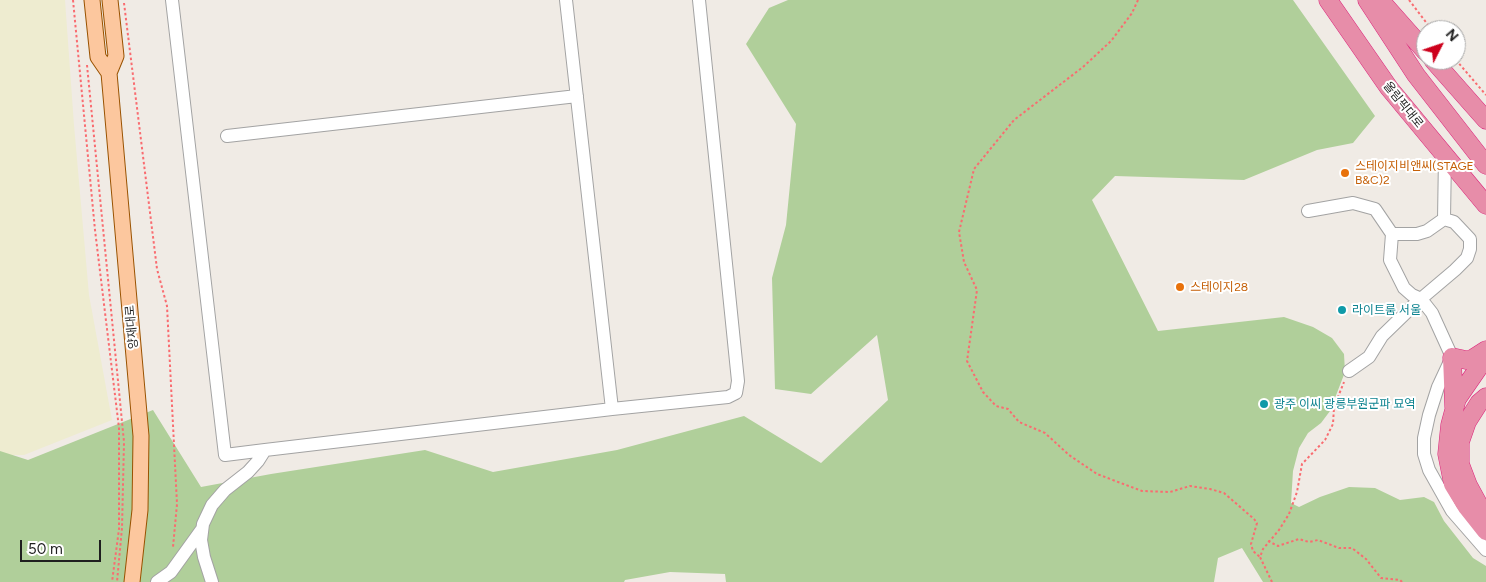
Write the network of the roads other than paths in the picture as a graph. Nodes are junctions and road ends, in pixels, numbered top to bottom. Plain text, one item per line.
1 (92, 0) edge
2 (110, 0) edge
3 (172, 0) edge
4 (566, 0) edge
5 (699, 0) edge
6 (1328, 0) edge
7 (1367, 0) edge
8 (1380, 0) edge
9 (1416, 41) edge
10 (1442, 70) edge
11 (109, 73) junction
12 (577, 96) junction
13 (1486, 120) edge
14 (227, 136) dead end
15 (1445, 156) junction
16 (1486, 165) edge
17 (1486, 205) edge
18 (1308, 211) dead end
19 (1444, 219) junction
20 (1392, 234) junction
21 (1420, 299) junction
22 (1486, 350) edge
23 (1452, 357) junction
24 (1486, 357) edge
25 (1349, 370) road end
26 (1486, 396) edge
27 (612, 408) junction
28 (1454, 409) junction
29 (265, 450) junction
30 (1481, 504) edge
31 (1486, 515) edge
32 (202, 529) junction
33 (1486, 530) edge
34 (1486, 550) edge
35 (132, 582) edge
36 (157, 582) edge
37 (212, 582) edge

1 - 11 main road, 양재대로
2 - 11 main road, 양재대로
3 - 29 lane
4 - 12 lane
5 - 27 lane
6 - 15 highway, 올림픽대로
7 - 16 highway
8 - 9 highway
10 - 13 highway
11 - 35 main road, 양재대로
12 - 14 lane
12 - 27 lane
15 - 17 highway, 올림픽대로
15 - 19 lane
18 - 20 lane
19 - 20 lane
19 - 21 lane
20 - 21 lane
21 - 23 lane
21 - 25 lane
22 - 23 highway
23 - 28 highway
23 - 34 lane
24 - 28 highway
26 - 30 highway
27 - 29 lane
28 - 33 highway
29 - 32 lane
30 - 31 highway
32 - 36 lane
32 - 37 lane

